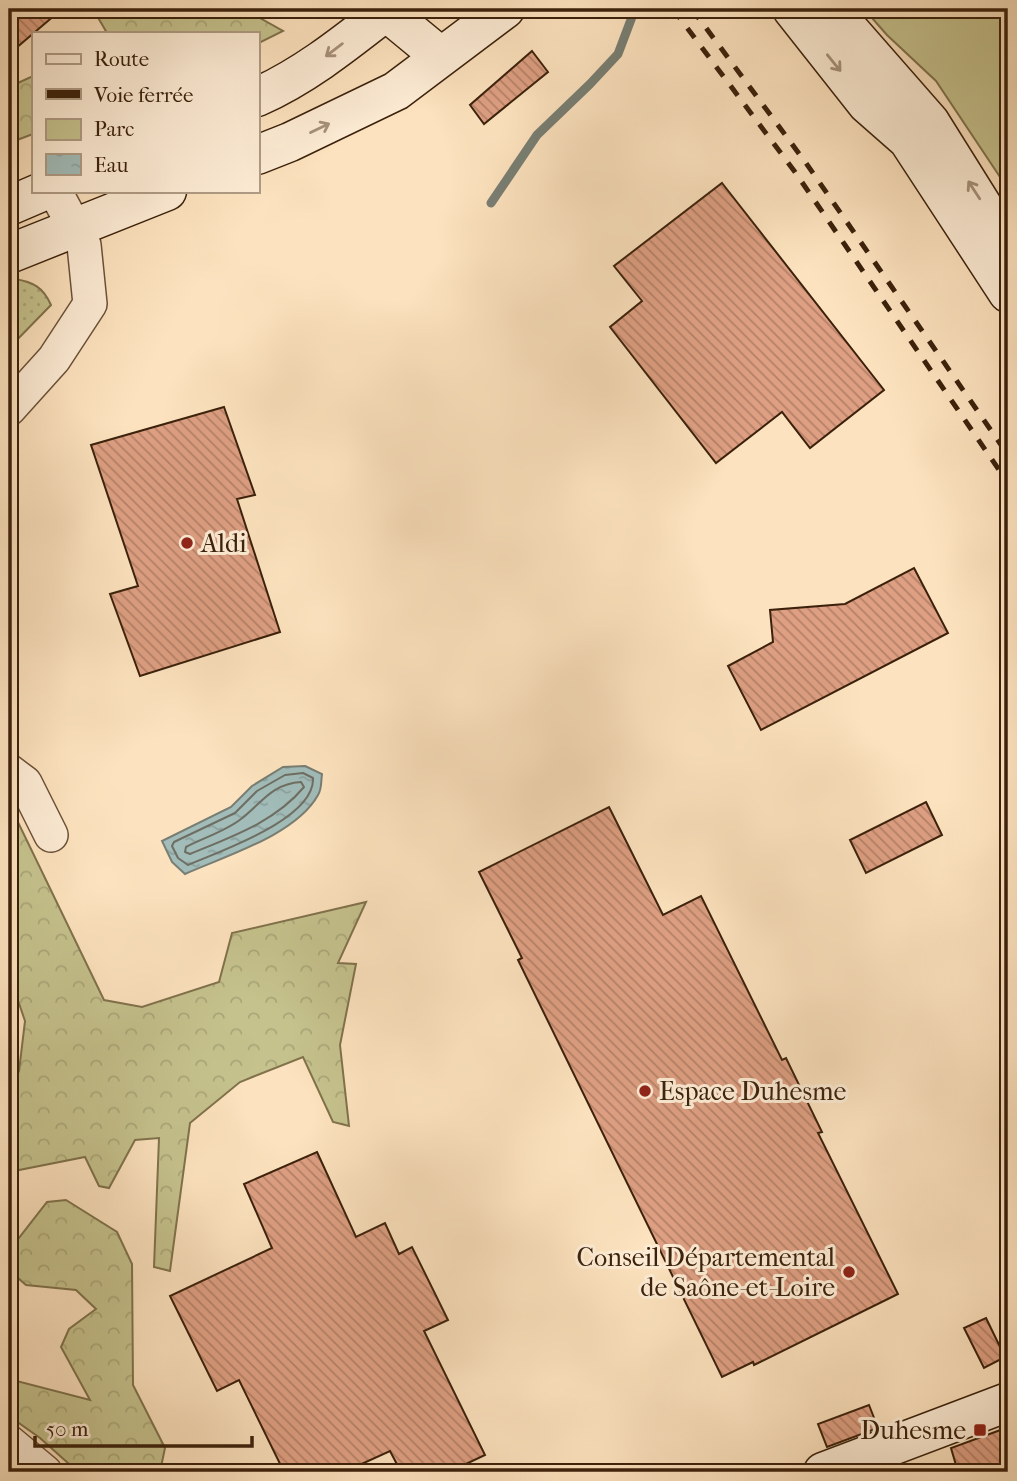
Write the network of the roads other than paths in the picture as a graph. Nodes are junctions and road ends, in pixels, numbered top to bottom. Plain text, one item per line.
1 (792, 9) edge
2 (831, 9) edge
3 (385, 10) edge
4 (493, 12) edge
5 (440, 56) junction
6 (259, 96) edge
7 (867, 104) junction
8 (259, 154) edge
9 (42, 192) edge
10 (56, 192) edge
11 (165, 192) edge
12 (9, 206) edge
13 (75, 228) junction
14 (1008, 248) edge
15 (9, 254) edge
16 (1008, 293) edge
17 (1008, 323) edge
18 (9, 409) edge
19 (9, 771) edge
20 (51, 835) dead end
21 (1008, 1402) edge
22 (9, 1442) edge
23 (44, 1472) edge
24 (823, 1472) edge

1 -> 7 main road
14 -> 2 main road
3 - 5 main road
3 -> 6 main road
4 - 5 main road
8 -> 5 main road
7 - 16 main road
7 - 17 main road
9 - 12 main road
10 - 13 street
11 - 13 main road
13 - 15 main road
13 - 18 street
19 - 20 street
21 - 24 main road
22 - 23 street

